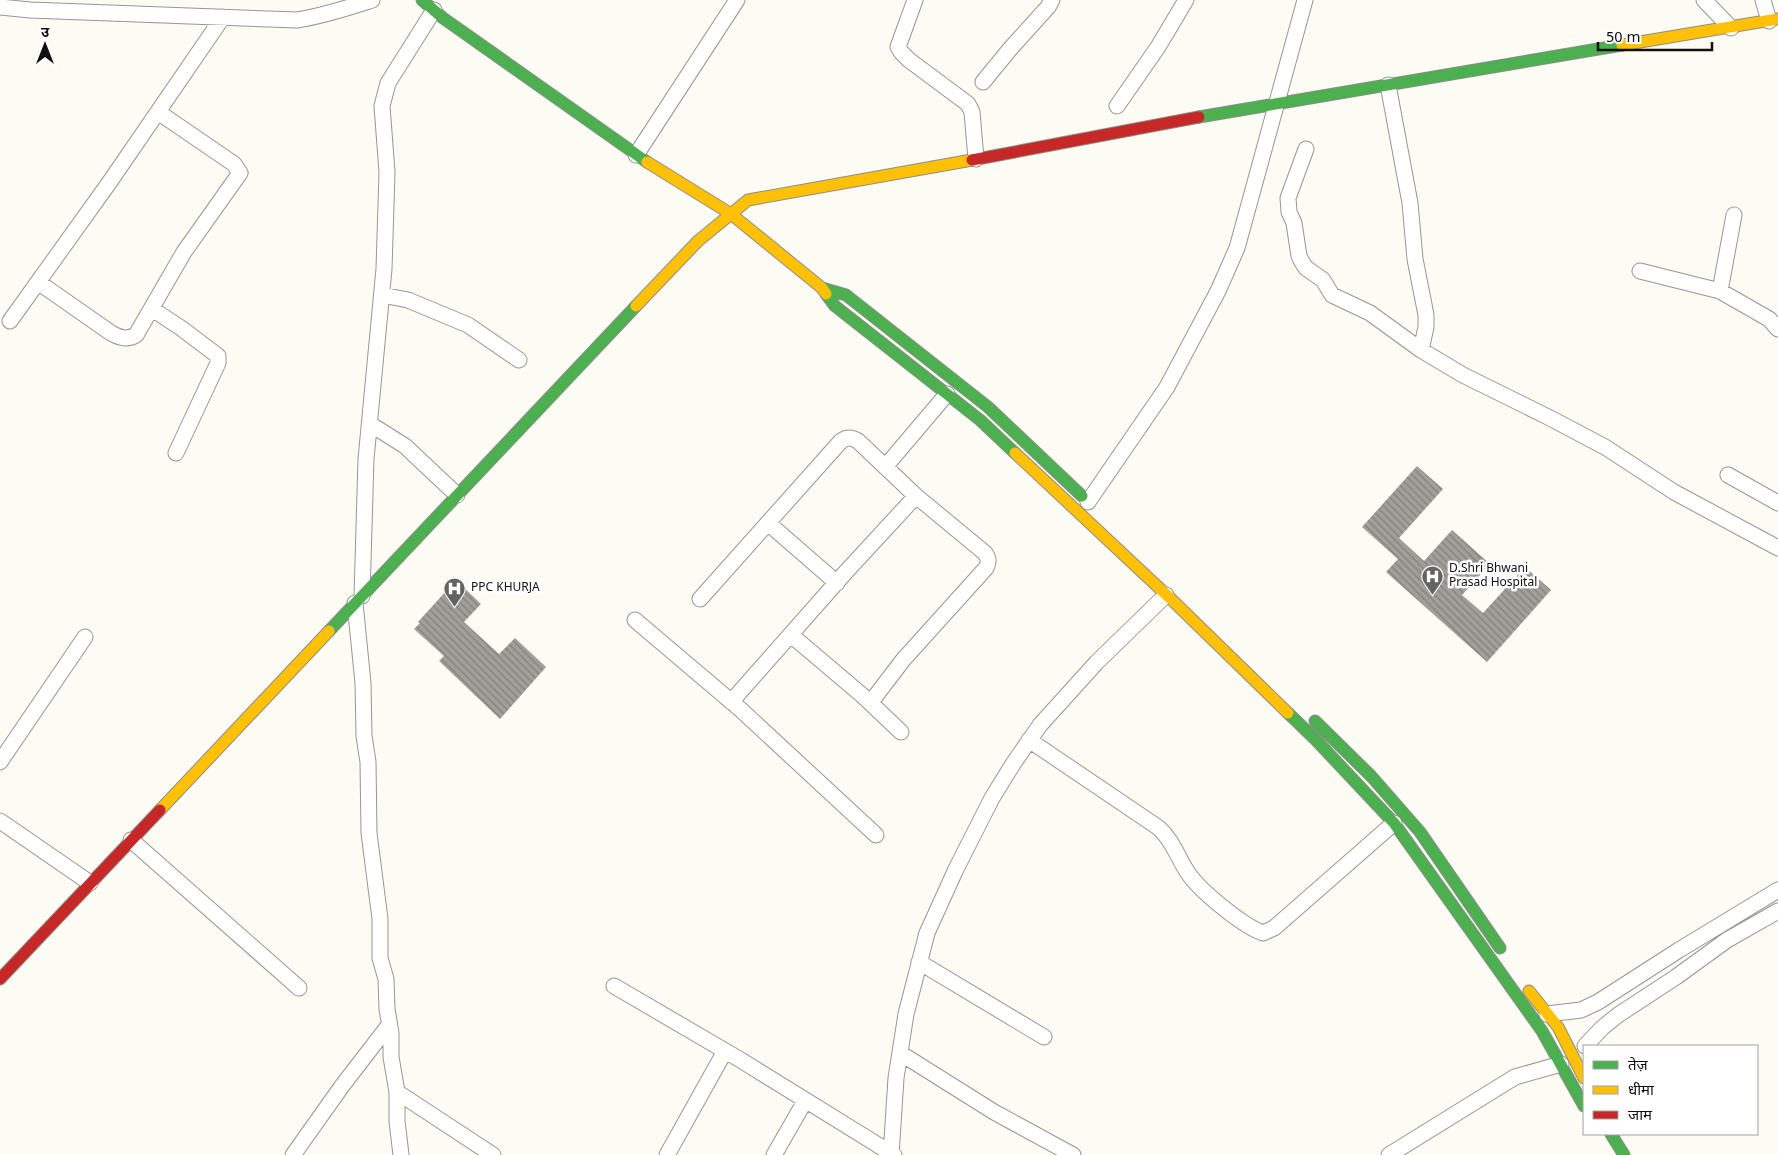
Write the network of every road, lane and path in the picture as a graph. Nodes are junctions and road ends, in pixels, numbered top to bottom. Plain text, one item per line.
1 (372, 0) edge
2 (422, 0) edge
3 (737, 0) edge
4 (914, 0) edge
5 (1052, 0) edge
6 (1186, 0) edge
7 (1305, 0) edge
8 (1704, 0) edge
9 (1763, 0) edge
10 (0, 7) edge
11 (434, 10) junction
12 (223, 17) junction
13 (1774, 20) edge
14 (1731, 28) junction
15 (983, 82) dead end
16 (1388, 85) junction
17 (1277, 103) junction
18 (1117, 106) dead end
19 (158, 112) junction
20 (1306, 149) dead end
21 (636, 155) junction
22 (976, 159) junction
23 (731, 214) junction
24 (1734, 215) dead end
25 (1640, 271) dead end
26 (38, 282) junction
27 (822, 288) junction
28 (1720, 291) junction
29 (382, 294) junction
30 (152, 310) junction
31 (10, 321) dead end
32 (1778, 329) edge
33 (1421, 350) junction
34 (519, 360) dead end
35 (947, 394) junction
36 (370, 424) junction
37 (176, 453) dead end
38 (885, 466) junction
39 (1728, 475) dead end
40 (457, 495) junction
41 (916, 496) junction
42 (1778, 503) edge
43 (1092, 506) joint
44 (768, 523) junction
45 (1778, 548) edge
46 (837, 583) junction
47 (1166, 595) junction
48 (700, 599) dead end
49 (358, 600) junction
50 (635, 620) dead end
51 (791, 635) junction
52 (85, 637) dead end
53 (732, 702) junction
54 (871, 702) junction
55 (1307, 713) dead end
56 (902, 732) dead end
57 (1029, 740) junction
58 (0, 762) edge
59 (0, 821) edge
60 (1394, 823) junction
61 (876, 834) dead end
62 (131, 840) junction
63 (90, 883) junction
64 (1778, 890) edge
65 (1778, 911) edge
66 (1505, 957) dead end
67 (919, 962) junction
68 (0, 979) edge
69 (1521, 980) dead end
70 (614, 986) dead end
71 (299, 988) dead end
72 (1547, 1014) junction
73 (390, 1025) junction
74 (1044, 1037) dead end
75 (725, 1050) junction
76 (1571, 1052) edge
77 (900, 1053) junction
78 (1583, 1076) edge
79 (397, 1092) junction
80 (805, 1101) junction
81 (1583, 1102) edge
82 (1601, 1135) edge
83 (1612, 1135) edge
84 (293, 1155) edge
85 (401, 1155) edge
86 (493, 1155) edge
87 (667, 1155) edge
88 (774, 1155) edge
89 (892, 1155) edge
90 (1073, 1155) edge
91 (1389, 1155) edge
92 (1612, 1155) edge
93 (1624, 1155) edge

1 - 12 street
2 - 11 street
3 - 21 street
4 - 22 street
5 - 15 street
6 - 18 street
7 - 17 street
8 - 14 street
9 - 13 street
10 - 12 street
11 - 21 street
11 - 29 street
12 - 19 street
13 - 14 street
14 - 16 street
16 - 17 street
16 - 33 street
17 - 22 street
17 - 43 street
19 - 26 street
19 - 30 street
20 - 33 street
21 - 23 street
22 - 23 street
23 - 27 street
23 - 40 street
24 - 28 street
25 - 28 street
26 - 30 street
26 - 31 street
27 - 35 street
27 - 43 street
28 - 32 street
29 - 34 street
29 - 36 street
30 - 37 street
33 - 45 street
35 - 38 street
35 - 47 street
36 - 40 street
36 - 49 street
38 - 41 street
38 - 44 street
39 - 42 street
40 - 49 street
41 - 46 street
41 - 54 street
44 - 46 street
44 - 48 street
46 - 51 street
47 - 57 street
47 - 60 street
49 - 62 street
49 - 73 street
50 - 53 street
51 - 53 street
51 - 54 street
52 - 58 street
53 - 61 street
54 - 56 street
55 - 66 street
57 - 60 street
57 - 67 street
59 - 63 street
60 - 76 street
62 - 63 street
62 - 71 street
63 - 68 street
64 - 72 street
65 - 76 street
67 - 74 street
67 - 77 street
69 - 72 street
70 - 75 street
72 - 76 street
73 - 79 street
73 - 84 street
75 - 80 street
75 - 87 street
76 - 78 street
76 - 81 street
76 - 91 street
77 - 89 street
77 - 90 street
79 - 85 street
79 - 86 street
80 - 88 street
80 - 89 street
82 - 92 street
83 - 93 street

